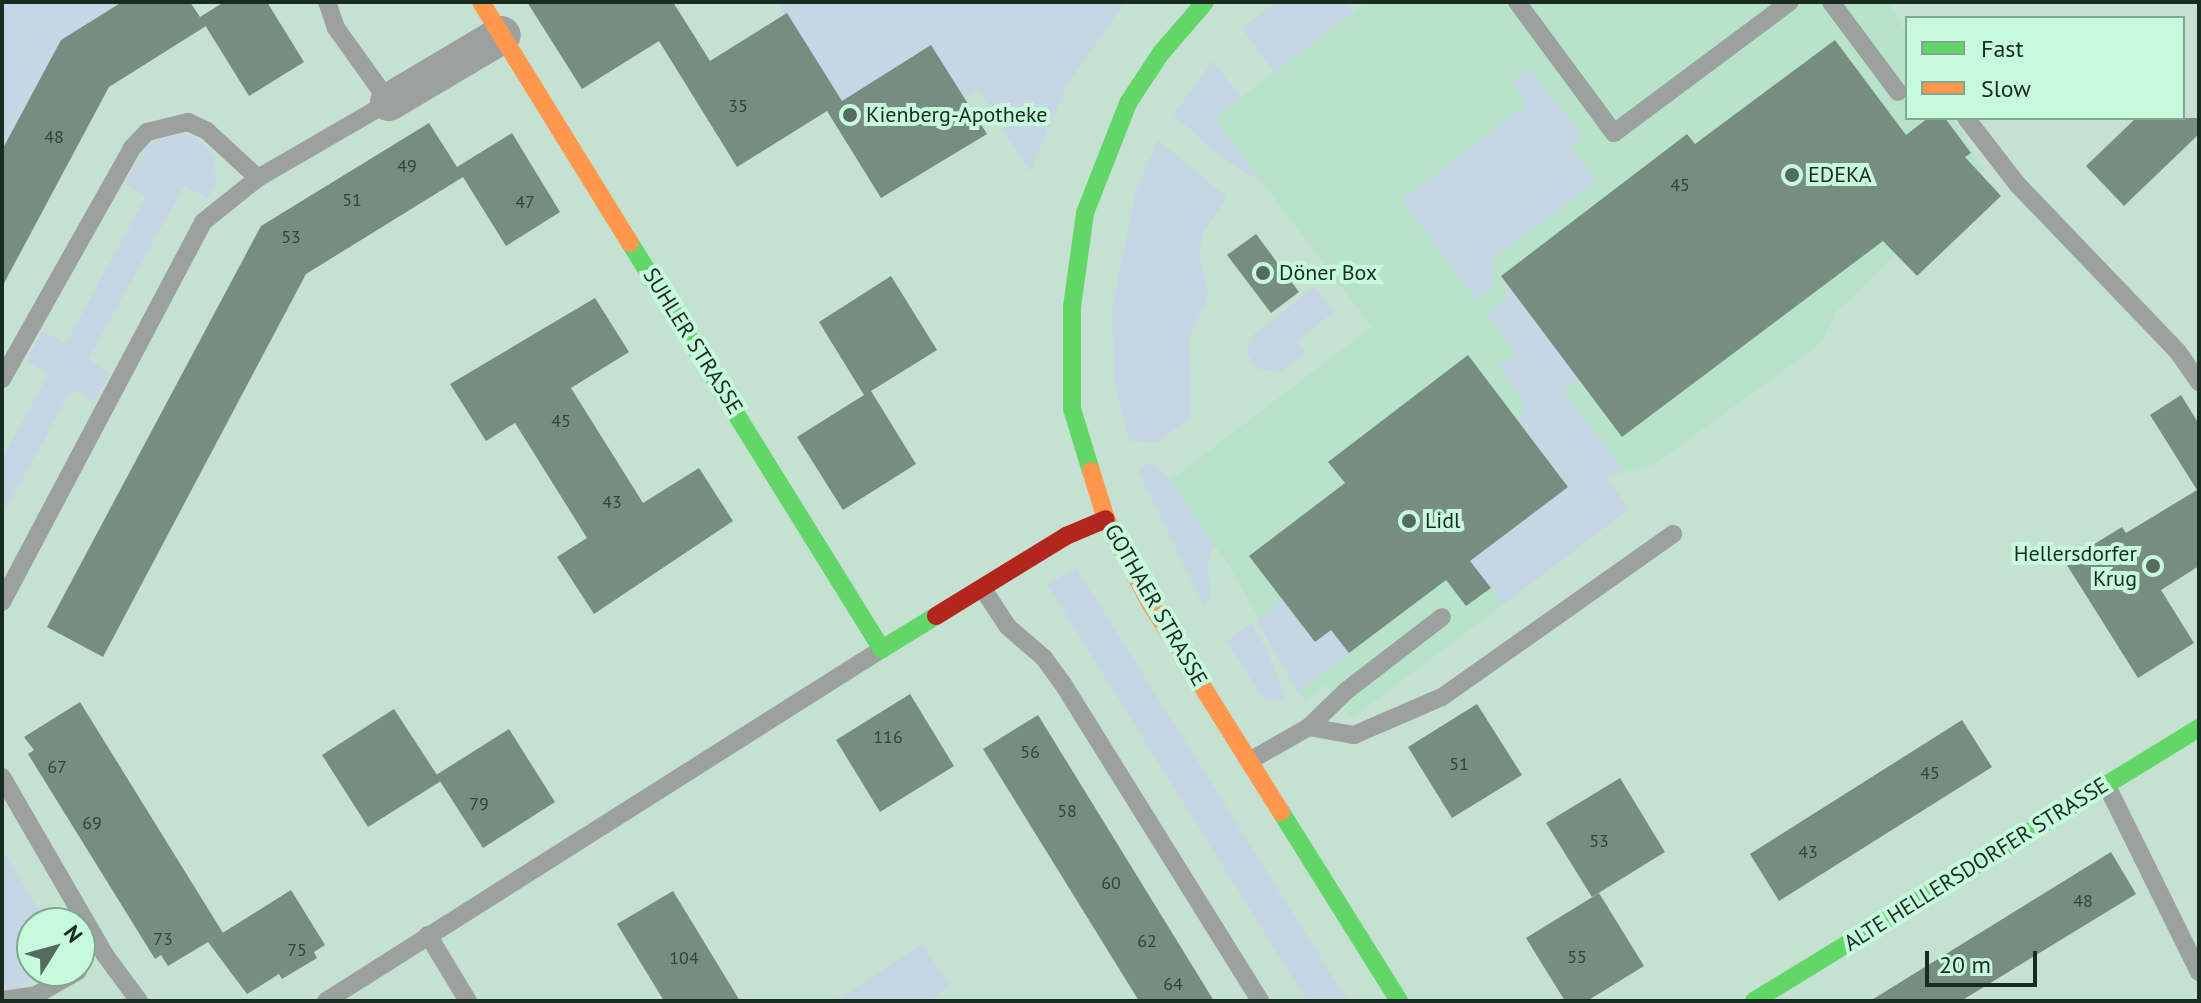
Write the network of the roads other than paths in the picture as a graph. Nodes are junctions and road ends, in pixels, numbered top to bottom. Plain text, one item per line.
1 (327, 2) edge
2 (481, 2) edge
3 (1205, 2) edge
4 (1517, 2) edge
5 (1790, 2) edge
6 (1831, 2) edge
7 (502, 35) junction
8 (1898, 92) dead end
9 (389, 102) junction
10 (1968, 120) edge
11 (258, 178) junction
12 (2, 379) edge
13 (2199, 382) edge
14 (1106, 519) junction
15 (1673, 534) dead end
16 (983, 589) junction
17 (2, 602) edge
18 (1442, 617) dead end
19 (882, 649) junction
20 (1309, 727) junction
21 (2199, 728) edge
22 (1249, 761) junction
23 (2, 777) edge
24 (2106, 784) junction
25 (428, 935) junction
26 (105, 955) junction
27 (96, 960) edge
28 (2199, 972) edge
29 (50, 987) edge
30 (2, 1000) edge
31 (139, 1001) edge
32 (326, 1001) edge
33 (468, 1001) edge
34 (1260, 1001) edge
35 (1399, 1001) edge
36 (1754, 1001) edge

1 - 9 lane
2 - 7 street, SUHLER STRASSE
3 - 14 street, GOTHAER STRASSE
4 - 5 lane
6 - 8 lane
7 - 9 street
7 - 19 street, SUHLER STRASSE
9 - 11 lane
10 - 13 lane
11 - 12 lane
11 - 17 lane
14 - 16 street
14 - 22 street, GOTHAER STRASSE
15 - 20 lane
16 - 19 street
16 - 34 lane
18 - 20 lane
19 - 25 lane
20 - 22 lane
21 - 24 street, ALTE HELLERSDORFER STRASSE
22 - 35 street, GOTHAER STRASSE
23 - 26 lane
24 - 28 lane
24 - 36 street, ALTE HELLERSDORFER STRASSE
25 - 32 lane
25 - 33 lane
26 - 27 lane
26 - 31 lane
29 - 30 lane

